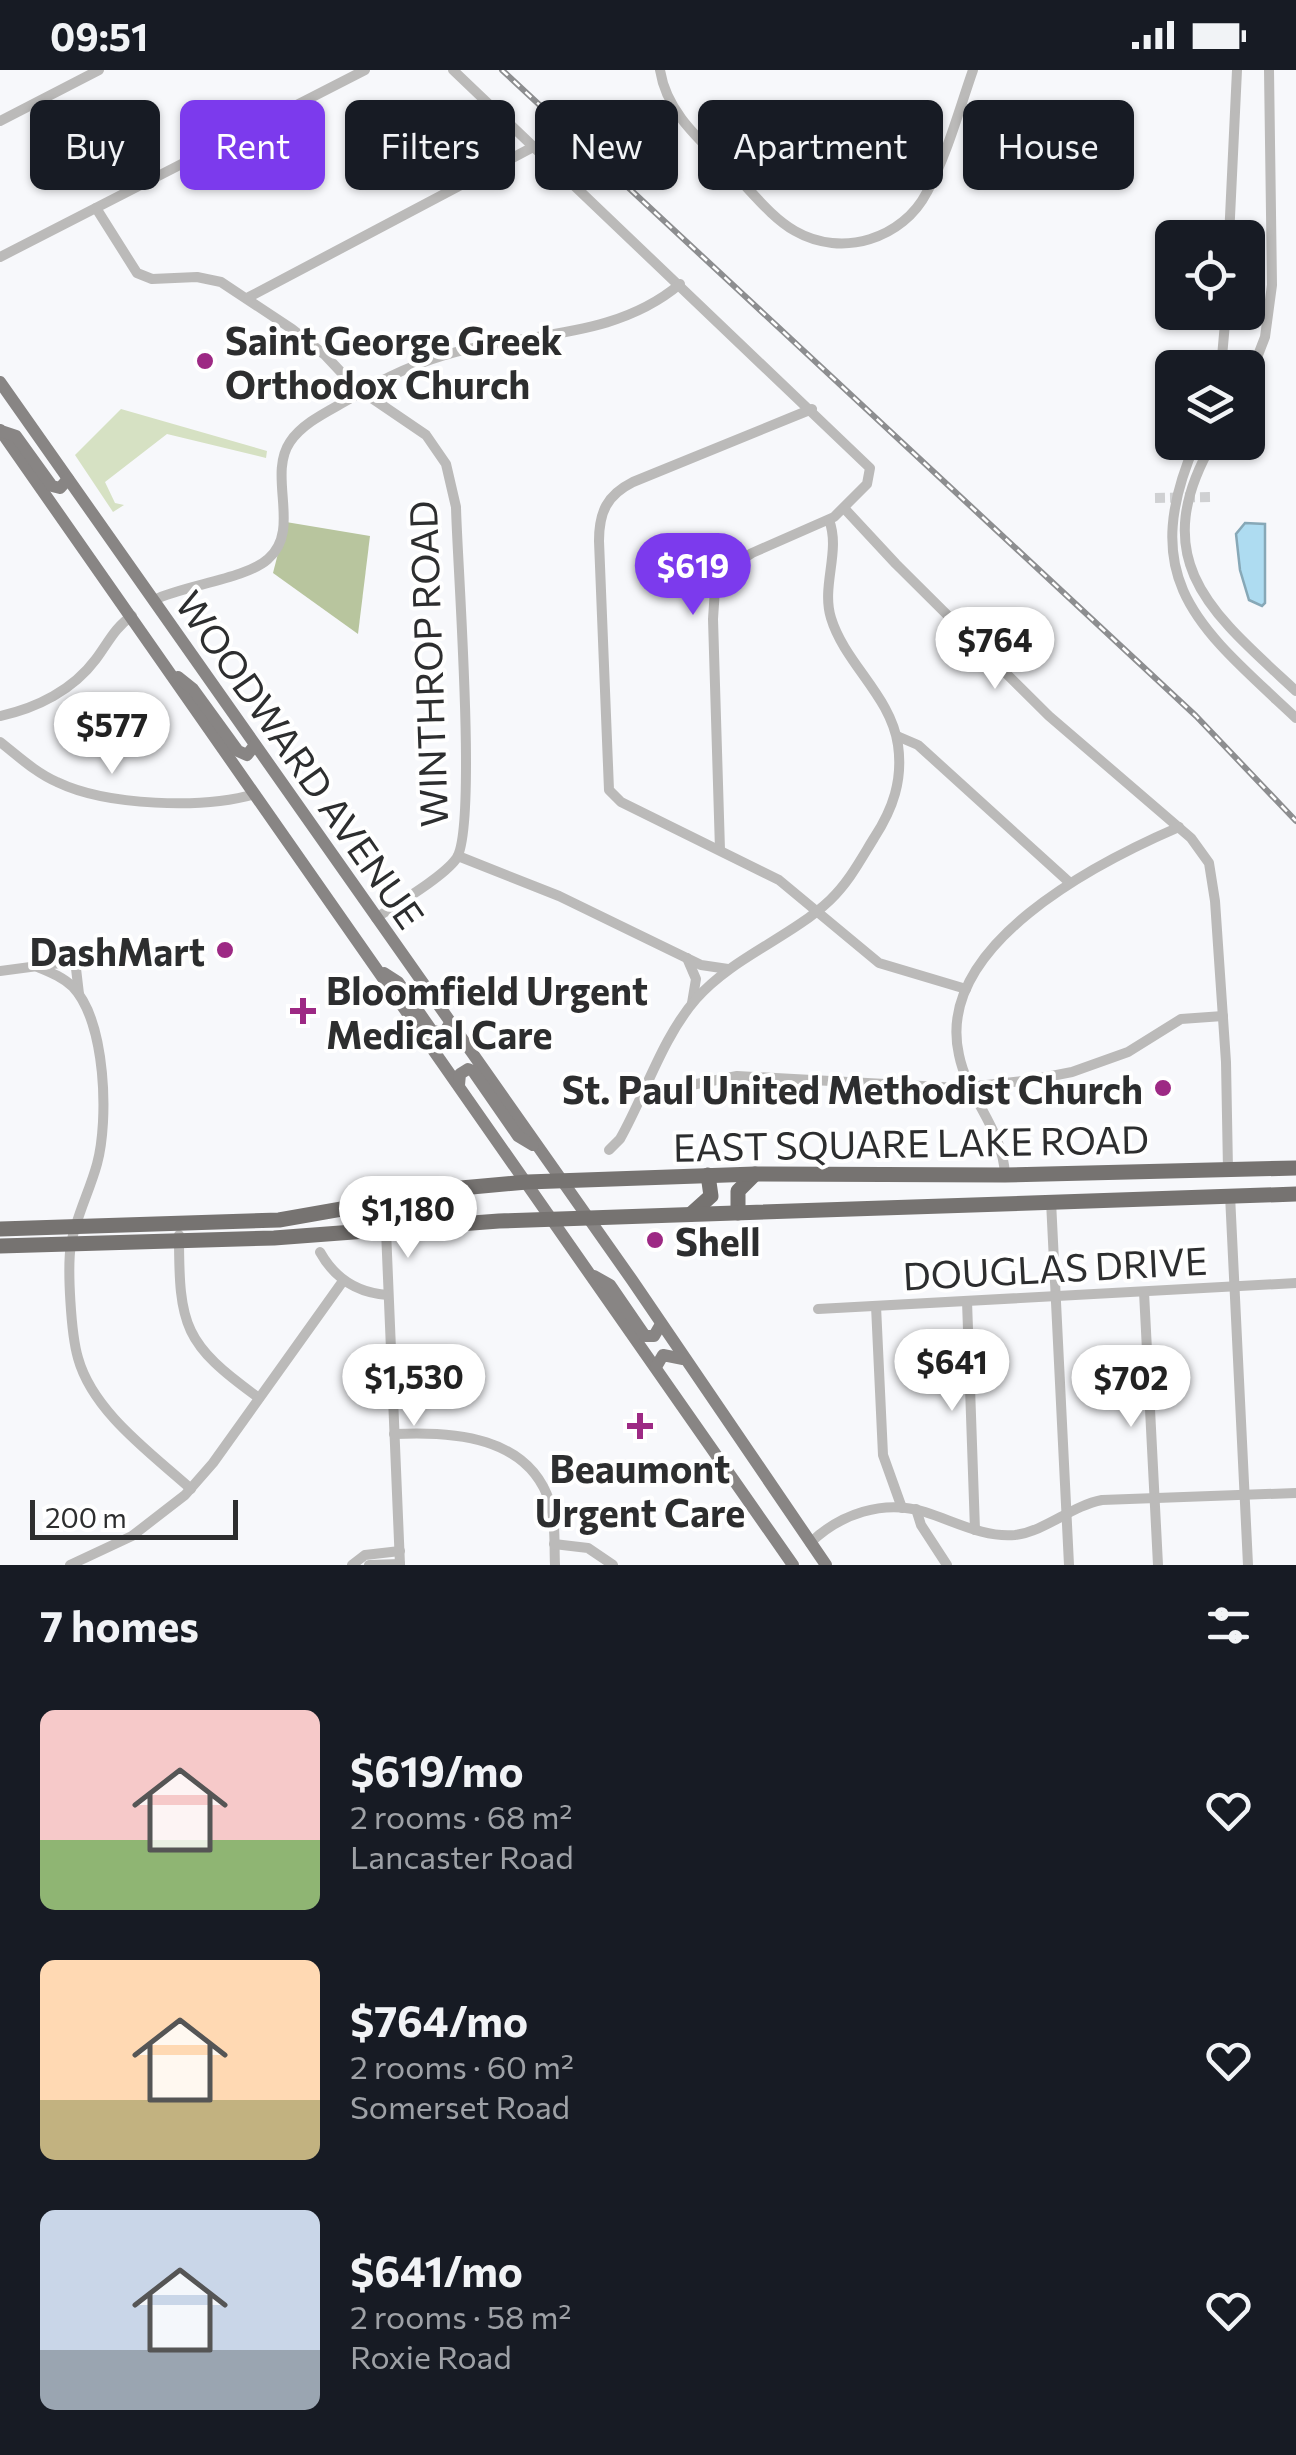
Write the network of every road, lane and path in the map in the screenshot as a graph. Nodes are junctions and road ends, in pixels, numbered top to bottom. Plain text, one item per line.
1 (99, 70) edge
2 (365, 70) edge
3 (453, 70) edge
4 (660, 70) edge
5 (973, 70) edge
6 (1237, 70) edge
7 (1266, 70) edge
8 (0, 121) edge
9 (535, 146) joint
10 (581, 190) edge
11 (96, 208) junction
12 (1230, 220) edge
13 (0, 257) edge
14 (680, 284) junction
15 (250, 298) junction
16 (1260, 350) edge
17 (0, 382) edge
18 (363, 391) junction
19 (812, 409) junction
20 (0, 431) edge
21 (1190, 460) edge
22 (1203, 460) edge
23 (68, 479) junction
24 (844, 508) junction
25 (829, 520) junction
26 (78, 540) junction
27 (154, 600) junction
28 (132, 616) junction
29 (1235, 660) junction
30 (168, 669) junction
31 (1285, 681) junction
32 (1296, 691) edge
33 (1, 717) edge
34 (1296, 718) edge
35 (896, 736) junction
36 (0, 742) edge
37 (254, 745) junction
38 (255, 794) junction
39 (1179, 827) junction
40 (720, 850) junction
41 (298, 855) junction
42 (458, 856) junction
43 (1069, 882) junction
44 (817, 910) junction
45 (376, 918) junction
46 (158, 956) dead end
47 (686, 957) junction
48 (75, 960) junction
49 (33, 965) junction
50 (734, 967) junction
51 (378, 969) junction
52 (0, 971) edge
53 (966, 989) junction
54 (80, 998) junction
55 (690, 1006) junction
56 (1223, 1016) junction
57 (450, 1023) junction
58 (459, 1085) junction
59 (970, 1087) junction
60 (646, 1088) junction
61 (539, 1149) junction
62 (608, 1150) dead end
63 (1296, 1168) edge
64 (1228, 1170) junction
65 (755, 1174) junction
66 (708, 1175) junction
67 (1005, 1175) junction
68 (1057, 1175) junction
69 (560, 1181) junction
70 (527, 1182) junction
71 (1296, 1194) edge
72 (1230, 1195) junction
73 (392, 1200) junction
74 (1051, 1201) junction
75 (1002, 1202) junction
76 (738, 1212) junction
77 (691, 1214) junction
78 (586, 1218) junction
79 (553, 1220) junction
80 (77, 1227) junction
81 (0, 1229) edge
82 (386, 1230) junction
83 (179, 1232) junction
84 (72, 1244) junction
85 (0, 1246) edge
86 (320, 1252) dead end
87 (592, 1275) junction
88 (343, 1281) junction
89 (1296, 1283) edge
90 (1234, 1288) junction
91 (1144, 1292) junction
92 (388, 1295) junction
93 (1055, 1297) junction
94 (967, 1302) junction
95 (876, 1306) junction
96 (818, 1309) dead end
97 (661, 1324) junction
98 (683, 1359) junction
99 (656, 1367) junction
100 (259, 1398) junction
101 (394, 1434) junction
102 (191, 1489) junction
103 (1296, 1493) edge
104 (1245, 1494) junction
105 (1154, 1498) junction
106 (902, 1508) junction
107 (916, 1510) junction
108 (1066, 1512) junction
109 (975, 1530) junction
110 (810, 1543) junction
111 (554, 1544) junction
112 (782, 1547) junction
113 (400, 1560) edge
114 (70, 1565) edge
115 (352, 1565) edge
116 (369, 1565) edge
117 (555, 1565) edge
118 (612, 1565) edge
119 (793, 1565) edge
120 (826, 1565) edge
121 (948, 1565) edge
122 (1069, 1565) edge
123 (1158, 1565) edge
124 (1248, 1565) edge

1 - 8 street
2 - 11 street
3 - 9 street
4 - 5 street
6 - 12 street
7 - 16 street
9 - 15 street
10 - 14 street
11 - 13 street
11 - 15 street, WINTHROP ROAD
14 - 18 street
14 - 19 street
15 - 18 street, WINTHROP ROAD
17 - 23 main road, WOODWARD AVENUE
18 - 27 street
18 - 42 street, WINTHROP ROAD
19 - 24 street
19 - 40 street
20 - 23 main road
20 - 26 main road, WOODWARD AVENUE
21 - 29 street
22 - 31 street
23 - 27 main road, WOODWARD AVENUE
24 - 25 street
24 - 39 street
25 - 35 street
25 - 40 street
26 - 27 main road
26 - 28 main road, WOODWARD AVENUE
27 - 37 main road, WOODWARD AVENUE
28 - 30 main road, WOODWARD AVENUE
28 - 33 street
29 - 31 street
29 - 34 street
30 - 37 main road
30 - 38 main road, WOODWARD AVENUE
31 - 32 street
35 - 43 street
35 - 44 street
36 - 38 street
37 - 45 main road, WOODWARD AVENUE
38 - 41 main road, WOODWARD AVENUE
39 - 43 street
39 - 56 street
40 - 44 street
41 - 45 main road
41 - 51 main road, WOODWARD AVENUE
42 - 45 street, WINTHROP ROAD
42 - 47 street
43 - 53 street
44 - 50 street
44 - 53 street
45 - 57 main road, WOODWARD AVENUE
46 - 48 street
47 - 50 street
47 - 55 street
48 - 49 street
48 - 54 street
49 - 52 street
49 - 54 street
50 - 55 street
51 - 57 main road
51 - 58 main road, WOODWARD AVENUE
53 - 59 street
54 - 80 street
55 - 60 street
56 - 59 street
56 - 64 street
57 - 61 main road, WOODWARD AVENUE
58 - 61 main road
58 - 70 main road, WOODWARD AVENUE
59 - 60 street
59 - 67 street
60 - 62 street
61 - 69 main road, WOODWARD AVENUE
63 - 64 highway, EAST SQUARE LAKE ROAD
64 - 68 highway, EAST SQUARE LAKE ROAD
65 - 66 highway, EAST SQUARE LAKE ROAD
65 - 67 highway, EAST SQUARE LAKE ROAD
65 - 76 highway
66 - 69 highway, EAST SQUARE LAKE ROAD
66 - 77 highway
67 - 68 highway, EAST SQUARE LAKE ROAD
67 - 75 highway
68 - 74 highway
69 - 70 highway, EAST SQUARE LAKE ROAD
69 - 78 main road, WOODWARD AVENUE
70 - 73 highway, EAST SQUARE LAKE ROAD
70 - 79 main road, WOODWARD AVENUE
71 - 72 highway, EAST SQUARE LAKE ROAD
72 - 74 highway, EAST SQUARE LAKE ROAD
72 - 90 street
73 - 82 highway
73 - 83 highway, EAST SQUARE LAKE ROAD
74 - 75 highway, EAST SQUARE LAKE ROAD
74 - 93 street
75 - 76 highway, EAST SQUARE LAKE ROAD
76 - 77 highway, EAST SQUARE LAKE ROAD
77 - 78 highway, EAST SQUARE LAKE ROAD
78 - 79 highway, EAST SQUARE LAKE ROAD
78 - 97 main road, WOODWARD AVENUE
79 - 82 highway, EAST SQUARE LAKE ROAD
79 - 87 main road, WOODWARD AVENUE
80 - 81 highway
80 - 83 highway
80 - 84 street
82 - 83 highway, EAST SQUARE LAKE ROAD
82 - 92 street
83 - 84 highway
83 - 100 street
84 - 85 highway
84 - 102 street
86 - 88 street
87 - 97 main road
87 - 99 main road, WOODWARD AVENUE
88 - 92 street
88 - 100 street
89 - 90 street, DOUGLAS DRIVE
90 - 91 street, DOUGLAS DRIVE
90 - 104 street
91 - 93 street, DOUGLAS DRIVE
91 - 105 street
92 - 101 street
93 - 94 street, DOUGLAS DRIVE
93 - 108 street
94 - 95 street, DOUGLAS DRIVE
94 - 109 street
95 - 96 street, DOUGLAS DRIVE
95 - 106 street
97 - 98 main road, WOODWARD AVENUE
98 - 99 main road
98 - 110 main road, WOODWARD AVENUE
99 - 112 main road, WOODWARD AVENUE
100 - 102 street
101 - 111 street
101 - 113 street
102 - 114 street
103 - 104 street
104 - 105 street
104 - 124 street
105 - 108 street
105 - 123 street
106 - 107 street
106 - 110 street
107 - 109 street
107 - 121 street
108 - 109 street
108 - 122 street
110 - 112 main road
110 - 120 main road, WOODWARD AVENUE
111 - 117 street
111 - 118 street
112 - 119 main road, WOODWARD AVENUE
113 - 115 street
113 - 116 street

